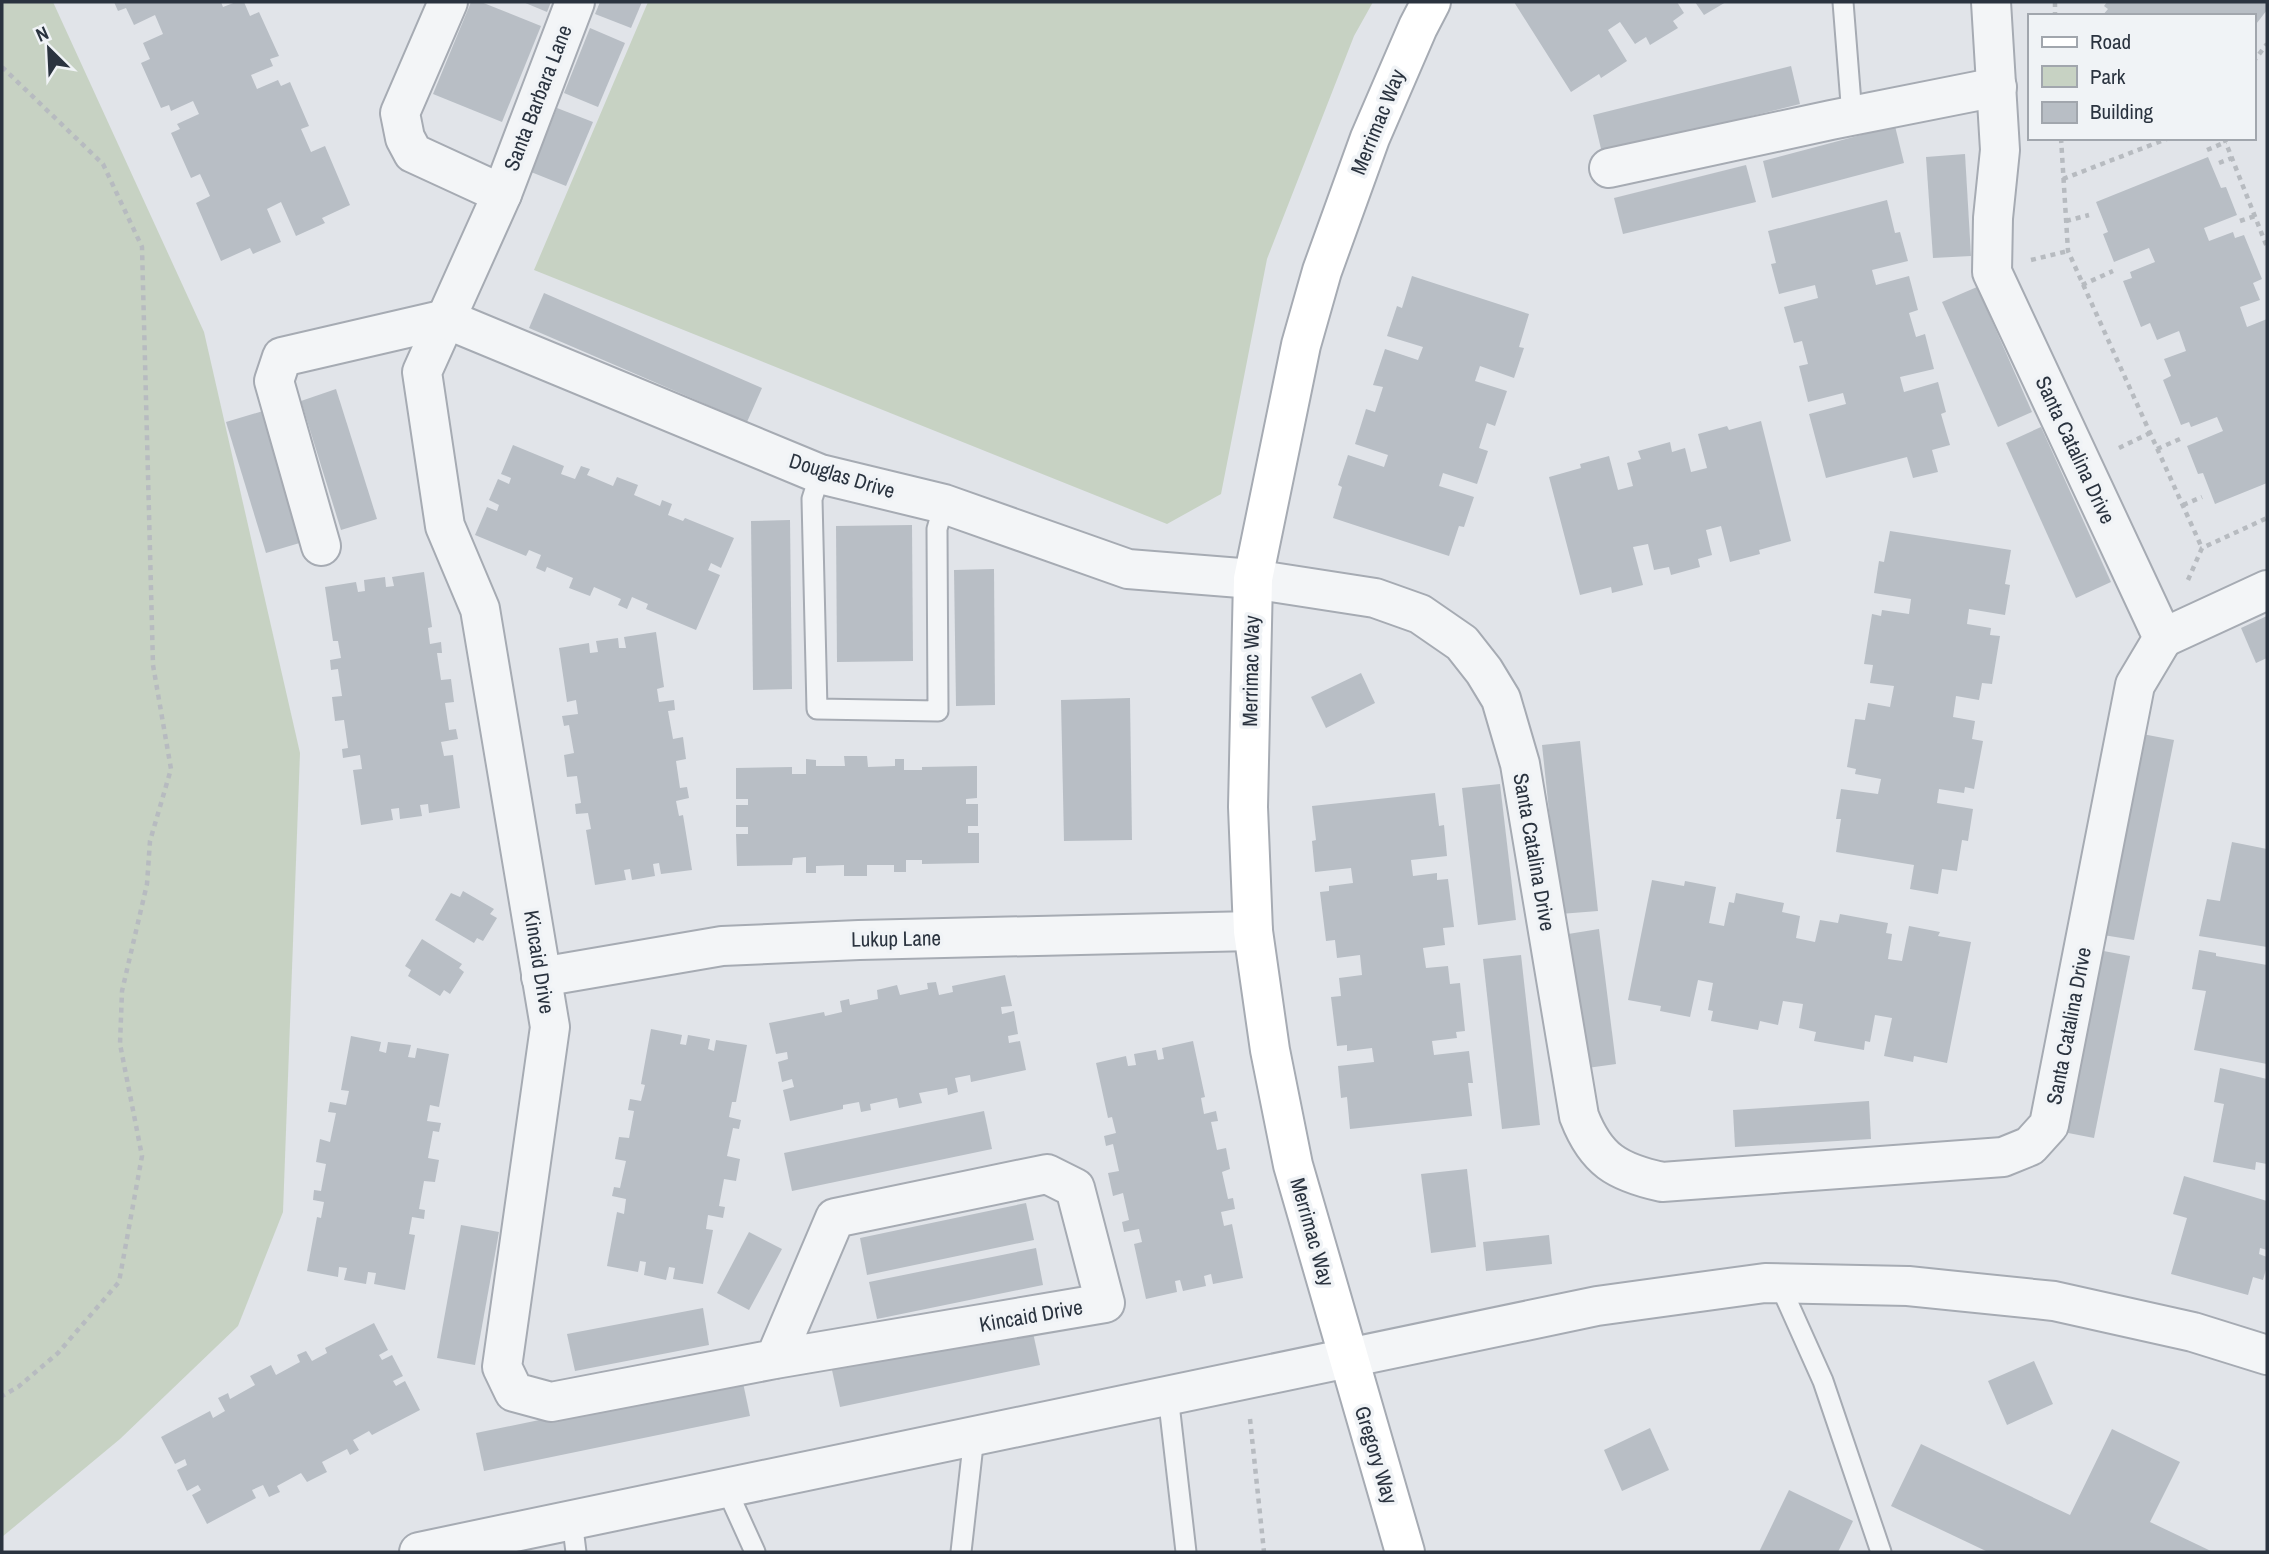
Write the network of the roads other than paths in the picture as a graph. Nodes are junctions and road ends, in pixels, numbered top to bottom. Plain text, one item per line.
1 (448, 2) edge
2 (575, 2) edge
3 (1431, 2) edge
4 (1843, 2) edge
5 (1991, 2) edge
6 (1997, 87) junction
7 (1852, 116) junction
8 (1609, 169) dead end
9 (502, 194) junction
10 (446, 319) junction
11 (820, 474) junction
12 (944, 504) junction
13 (321, 546) dead end
14 (1253, 579) junction
15 (2267, 590) edge
16 (2163, 638) junction
17 (1253, 931) junction
18 (541, 977) junction
19 (1779, 1283) junction
20 (2267, 1355) edge
21 (1348, 1358) junction
22 (775, 1359) junction
23 (1168, 1395) junction
24 (974, 1436) junction
25 (726, 1488) junction
26 (574, 1536) edge
27 (455, 1548) edge
28 (419, 1552) edge
29 (755, 1552) edge
30 (961, 1552) edge
31 (1186, 1552) edge
32 (1405, 1552) edge
33 (1881, 1552) edge

1 - 9 street, Santa Barbara Lane
2 - 9 street, Santa Barbara Lane
3 - 14 street, Merrimac Way
4 - 7 lane
5 - 6 street, Santa Catalina Drive
6 - 7 street
6 - 16 street, Santa Catalina Drive
7 - 8 street
9 - 10 street, Santa Barbara Lane
10 - 11 street, Douglas Drive
10 - 13 street
10 - 18 street, Kincaid Drive
11 - 12 street, Douglas Drive
11 - 12 lane
12 - 14 street, Douglas Drive
14 - 16 street, Santa Catalina Drive
14 - 17 street, Merrimac Way
15 - 16 street
17 - 18 street, Lukup Lane
17 - 21 street, Merrimac Way
18 - 22 street, Kincaid Drive
19 - 20 street
19 - 21 street
19 - 33 lane
21 - 23 street
21 - 32 street, Gregory Way
22 - 22 street, Kincaid Drive
23 - 24 street
23 - 31 lane
24 - 25 street
24 - 30 lane
25 - 26 street
25 - 29 lane
26 - 27 street
27 - 28 street

